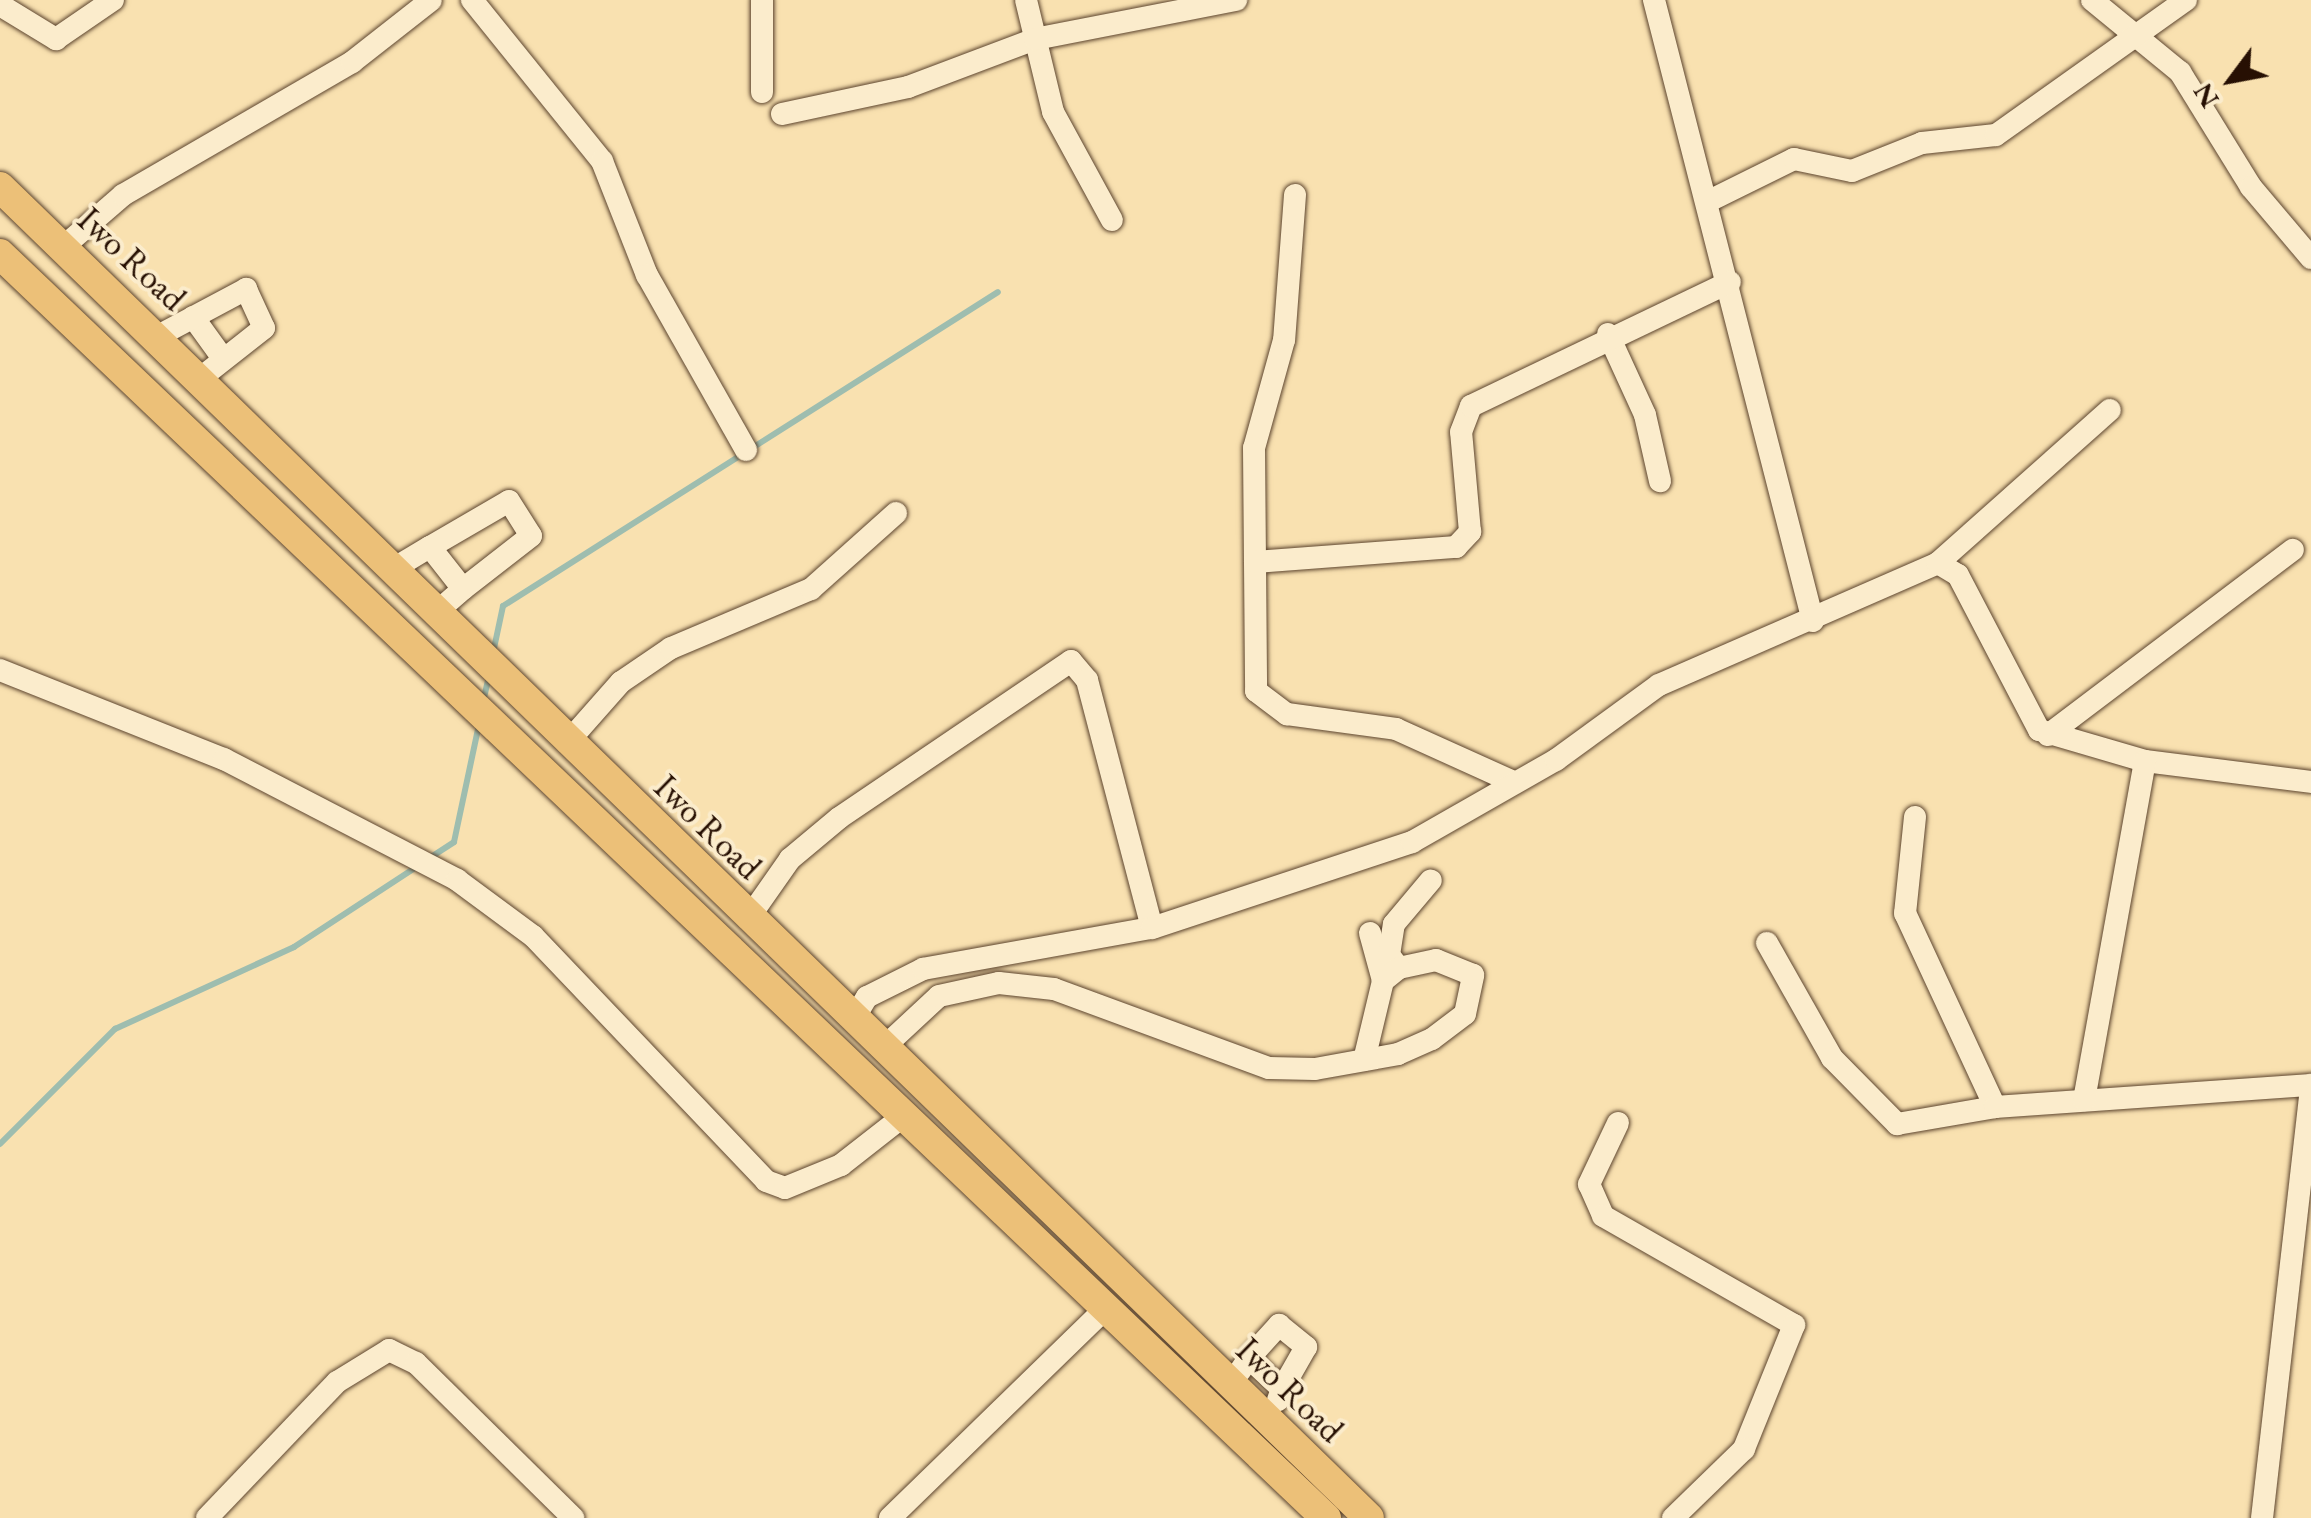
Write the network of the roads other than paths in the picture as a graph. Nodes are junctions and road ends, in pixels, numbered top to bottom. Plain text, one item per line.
1 (112, 0) edge
2 (430, 0) edge
3 (472, 0) edge
4 (762, 0) edge
5 (1026, 0) edge
6 (1236, 0) edge
7 (1654, 0) edge
8 (2092, 0) edge
9 (2186, 0) edge
10 (0, 4) edge
11 (2138, 37) junction
12 (1035, 39) junction
13 (762, 92) dead end
14 (782, 114) dead end
15 (0, 187) edge
16 (1296, 195) dead end
17 (1709, 201) junction
18 (1112, 220) dead end
19 (63, 247) junction
20 (0, 254) edge
21 (2311, 258) edge
22 (1730, 282) junction
23 (193, 316) junction
24 (1608, 334) junction
25 (160, 335) junction
26 (212, 367) junction
27 (2110, 410) dead end
28 (746, 450) dead end
29 (1660, 482) dead end
30 (896, 513) dead end
31 (430, 547) junction
32 (2293, 550) dead end
33 (1255, 562) junction
34 (1938, 563) junction
35 (398, 566) junction
36 (452, 599) junction
37 (1813, 621) junction
38 (0, 670) edge
39 (2048, 735) junction
40 (567, 744) junction
41 (2144, 761) junction
42 (1511, 781) junction
43 (2311, 782) edge
44 (1915, 817) dead end
45 (1431, 880) dead end
46 (748, 918) junction
47 (1152, 928) junction
48 (1370, 933) dead end
49 (1767, 944) dead end
50 (1391, 974) junction
51 (853, 1020) junction
52 (882, 1048) junction
53 (1364, 1060) junction
54 (2311, 1085) edge
55 (2084, 1100) junction
56 (1995, 1107) junction
57 (906, 1114) junction
58 (1618, 1123) dead end
59 (2302, 1252) edge
60 (1107, 1306) junction
61 (1249, 1358) junction
62 (1282, 1389) junction
63 (1230, 1398) junction
64 (1270, 1422) junction
65 (207, 1518) edge
66 (573, 1518) edge
67 (890, 1518) edge
68 (1326, 1518) edge
69 (1369, 1518) edge
70 (1673, 1518) edge
71 (2262, 1518) edge

1 - 10 street
2 - 19 street
3 - 28 street
4 - 13 street
5 - 12 street
6 - 12 street
7 - 17 street
8 - 11 street
9 - 11 street
11 - 17 street
11 - 21 street
12 - 14 street
12 - 18 street
15 - 19 main road, Iwo Road
16 - 33 street
17 - 22 street
19 - 25 main road, Iwo Road
20 - 57 main road, Iwo Road
22 - 24 street
22 - 37 street
23 - 25 street
23 - 26 street
23 - 26 street
24 - 29 street
24 - 33 street
25 - 26 main road, Iwo Road
26 - 35 main road, Iwo Road
27 - 34 street
30 - 40 street
31 - 35 street
31 - 36 street
31 - 36 street
32 - 39 street
33 - 42 street
34 - 37 street
34 - 39 street
35 - 36 main road, Iwo Road
36 - 40 main road, Iwo Road
37 - 42 street
38 - 57 street
39 - 41 street
40 - 46 main road, Iwo Road
41 - 43 street
41 - 55 street
42 - 47 street
44 - 56 street
45 - 50 street
46 - 47 street
46 - 51 main road, Iwo Road
47 - 51 street
48 - 50 street
49 - 56 street
50 - 53 street
50 - 53 street
51 - 52 main road, Iwo Road
52 - 53 street
52 - 63 main road, Iwo Road
54 - 55 street
54 - 59 street
55 - 56 street
57 - 60 main road, Iwo Road
58 - 70 street
59 - 71 street
60 - 63 main road, Iwo Road
60 - 67 street
61 - 62 street
61 - 62 street
61 - 63 street
62 - 64 street
63 - 64 main road, Iwo Road
63 - 68 main road, Iwo Road
64 - 69 main road, Iwo Road
65 - 66 street

